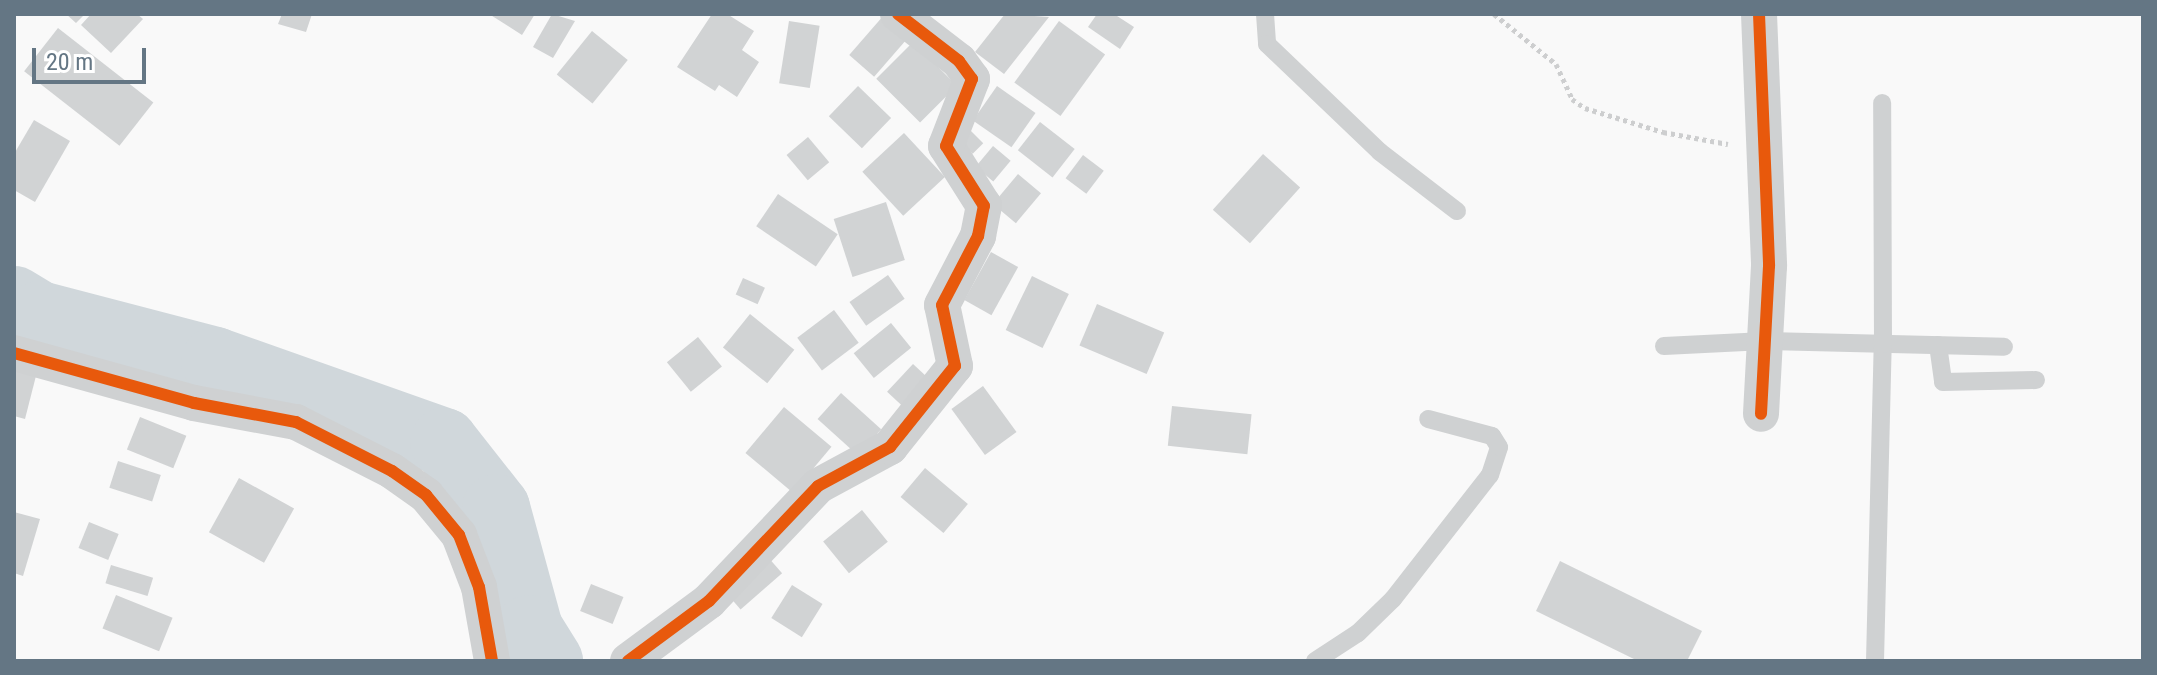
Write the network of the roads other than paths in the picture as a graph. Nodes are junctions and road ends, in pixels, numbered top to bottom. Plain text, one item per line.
1 (898, 14) edge
2 (1265, 14) edge
3 (1759, 14) edge
4 (1882, 103) dead end
5 (1457, 211) dead end
6 (1765, 341) junction
7 (1883, 344) junction
8 (1938, 345) junction
9 (1664, 346) dead end
10 (2004, 347) dead end
11 (14, 353) edge
12 (2036, 380) dead end
13 (1761, 414) dead end
14 (1428, 419) dead end
15 (492, 661) edge
16 (628, 661) edge
17 (1315, 661) edge
18 (1875, 661) edge

1 - 16 street
2 - 5 lane
3 - 6 street
4 - 7 lane
6 - 7 lane
6 - 9 lane
6 - 13 street
7 - 8 lane
7 - 18 lane
8 - 10 lane
8 - 12 lane
11 - 15 street
14 - 17 lane

